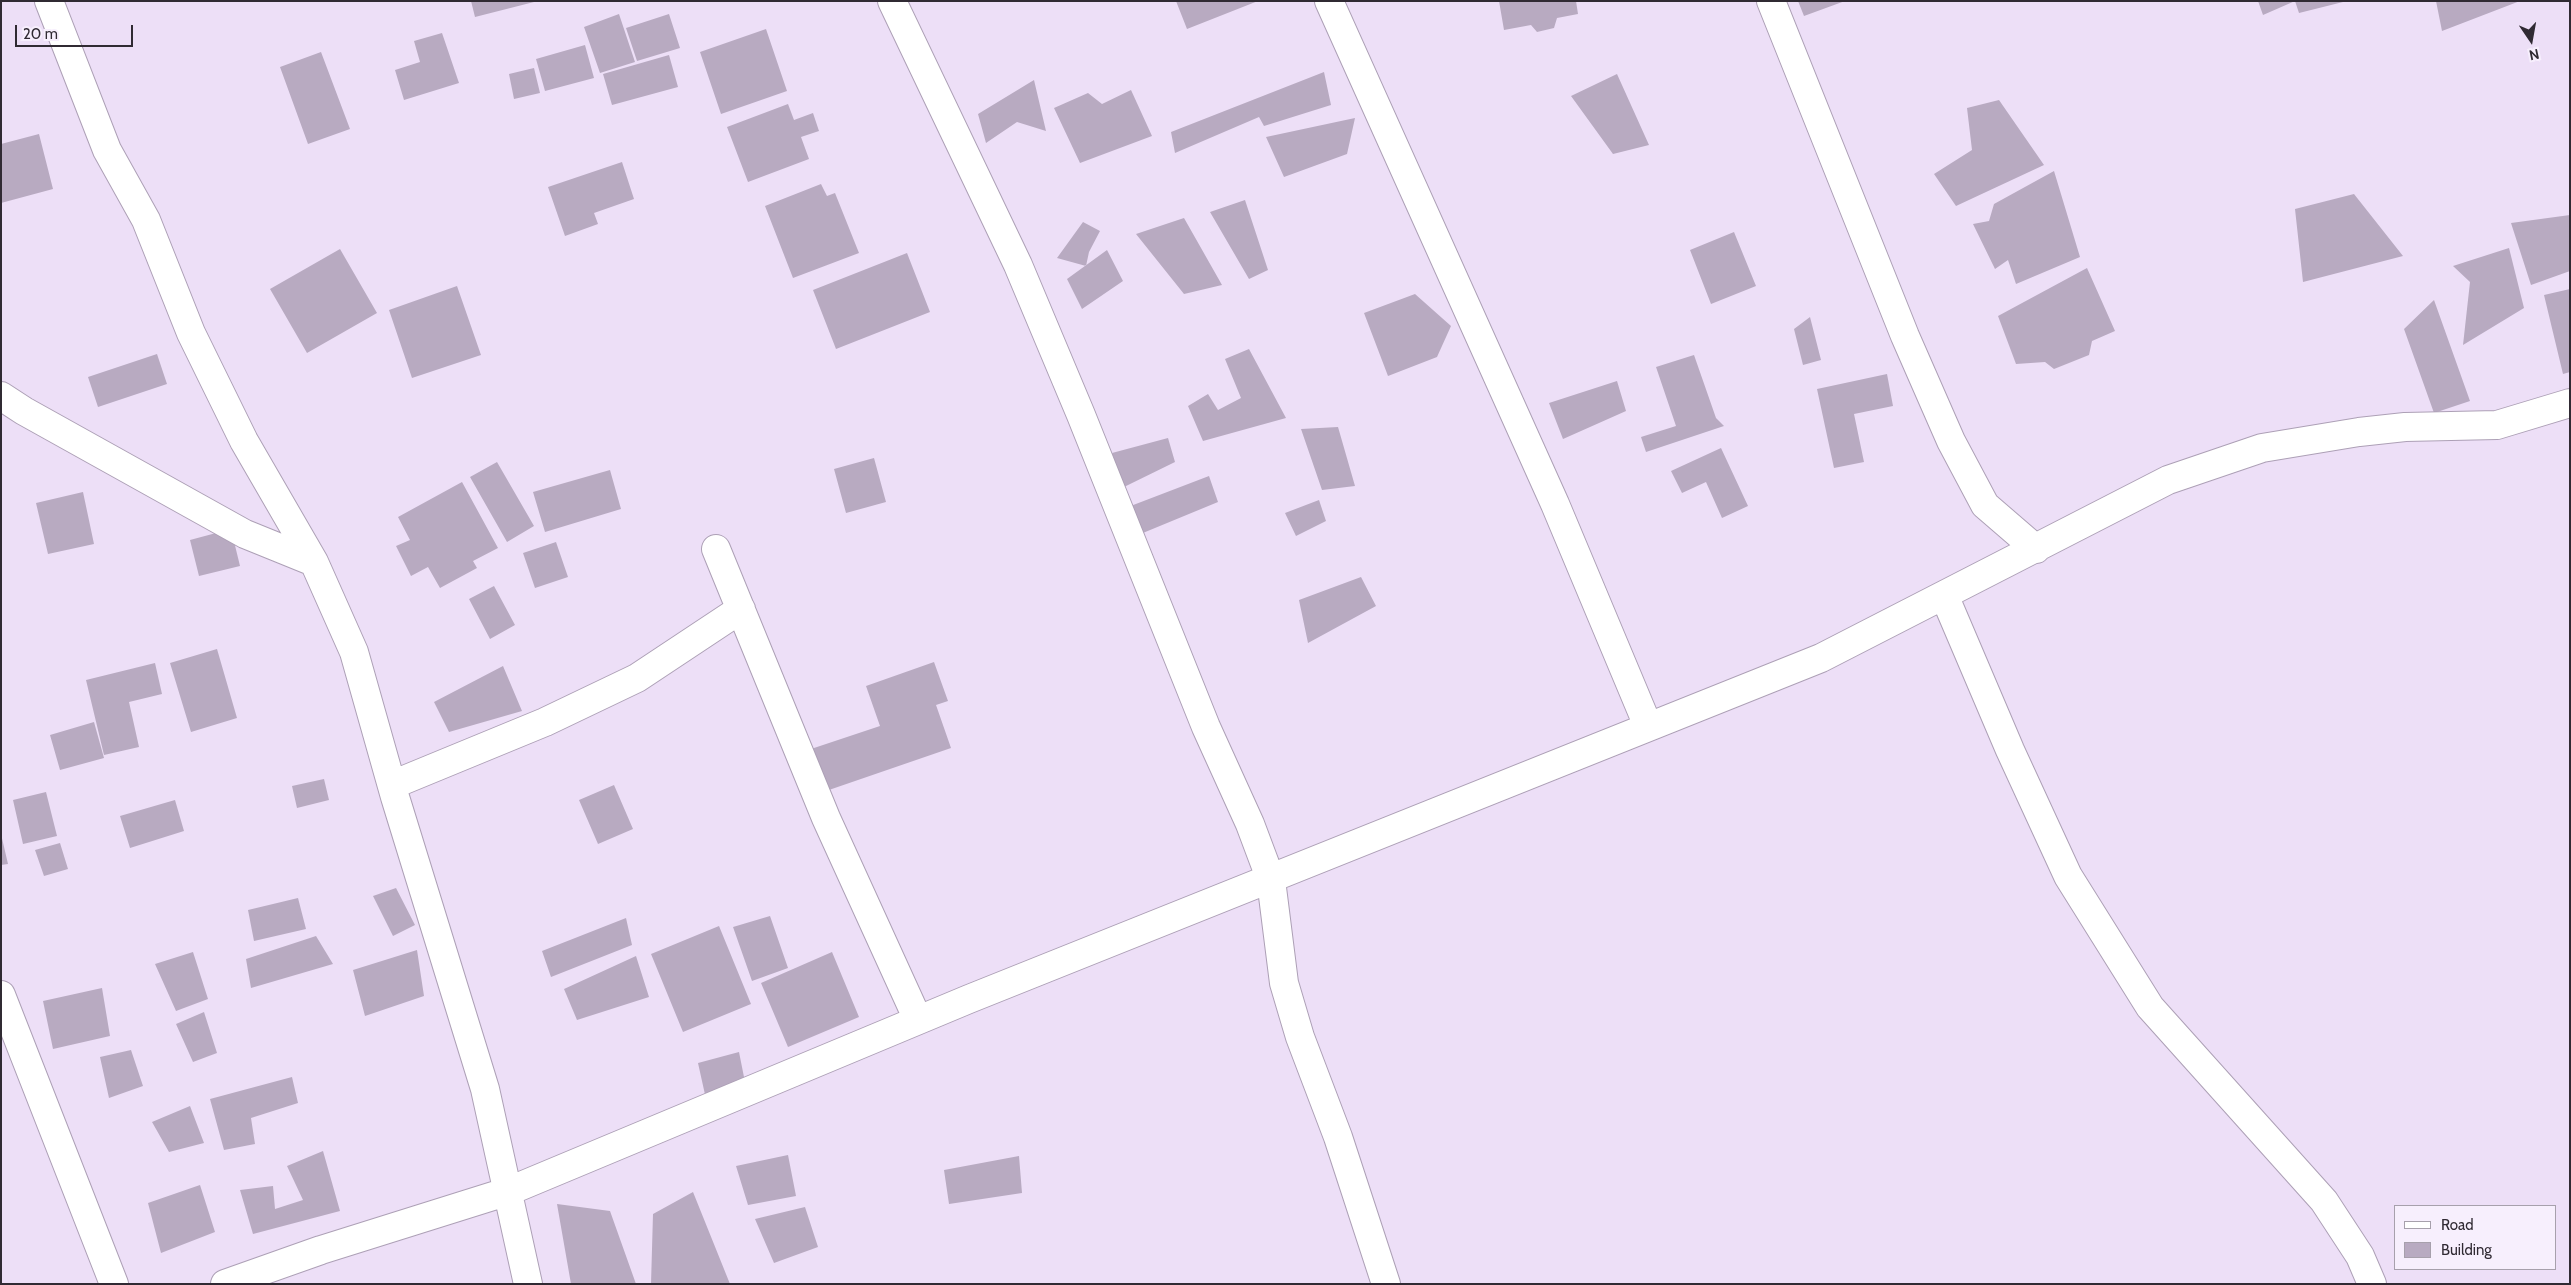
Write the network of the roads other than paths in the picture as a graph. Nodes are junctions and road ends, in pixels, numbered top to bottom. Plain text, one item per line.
1 (50, 1) edge
2 (892, 1) edge
3 (1329, 1) edge
4 (1772, 1) edge
5 (1, 396) edge
6 (2570, 402) edge
7 (716, 549) dead end
8 (2036, 549) junction
9 (314, 562) junction
10 (1944, 595) junction
11 (741, 609) junction
12 (1648, 726) junction
13 (392, 785) junction
14 (1271, 880) junction
15 (1, 995) edge
16 (918, 1020) junction
17 (509, 1191) junction
18 (114, 1284) edge
19 (225, 1284) edge
20 (528, 1284) edge
21 (1386, 1284) edge
22 (2372, 1284) edge

1 - 9 street
2 - 14 street
3 - 12 street
4 - 8 street
5 - 9 street
6 - 8 street
7 - 11 street
8 - 10 street
9 - 13 street
10 - 12 street
10 - 22 street
11 - 13 street
11 - 16 street
12 - 14 street
13 - 17 street
14 - 16 street
14 - 21 street
15 - 18 street
16 - 17 street
17 - 19 street
17 - 20 street

